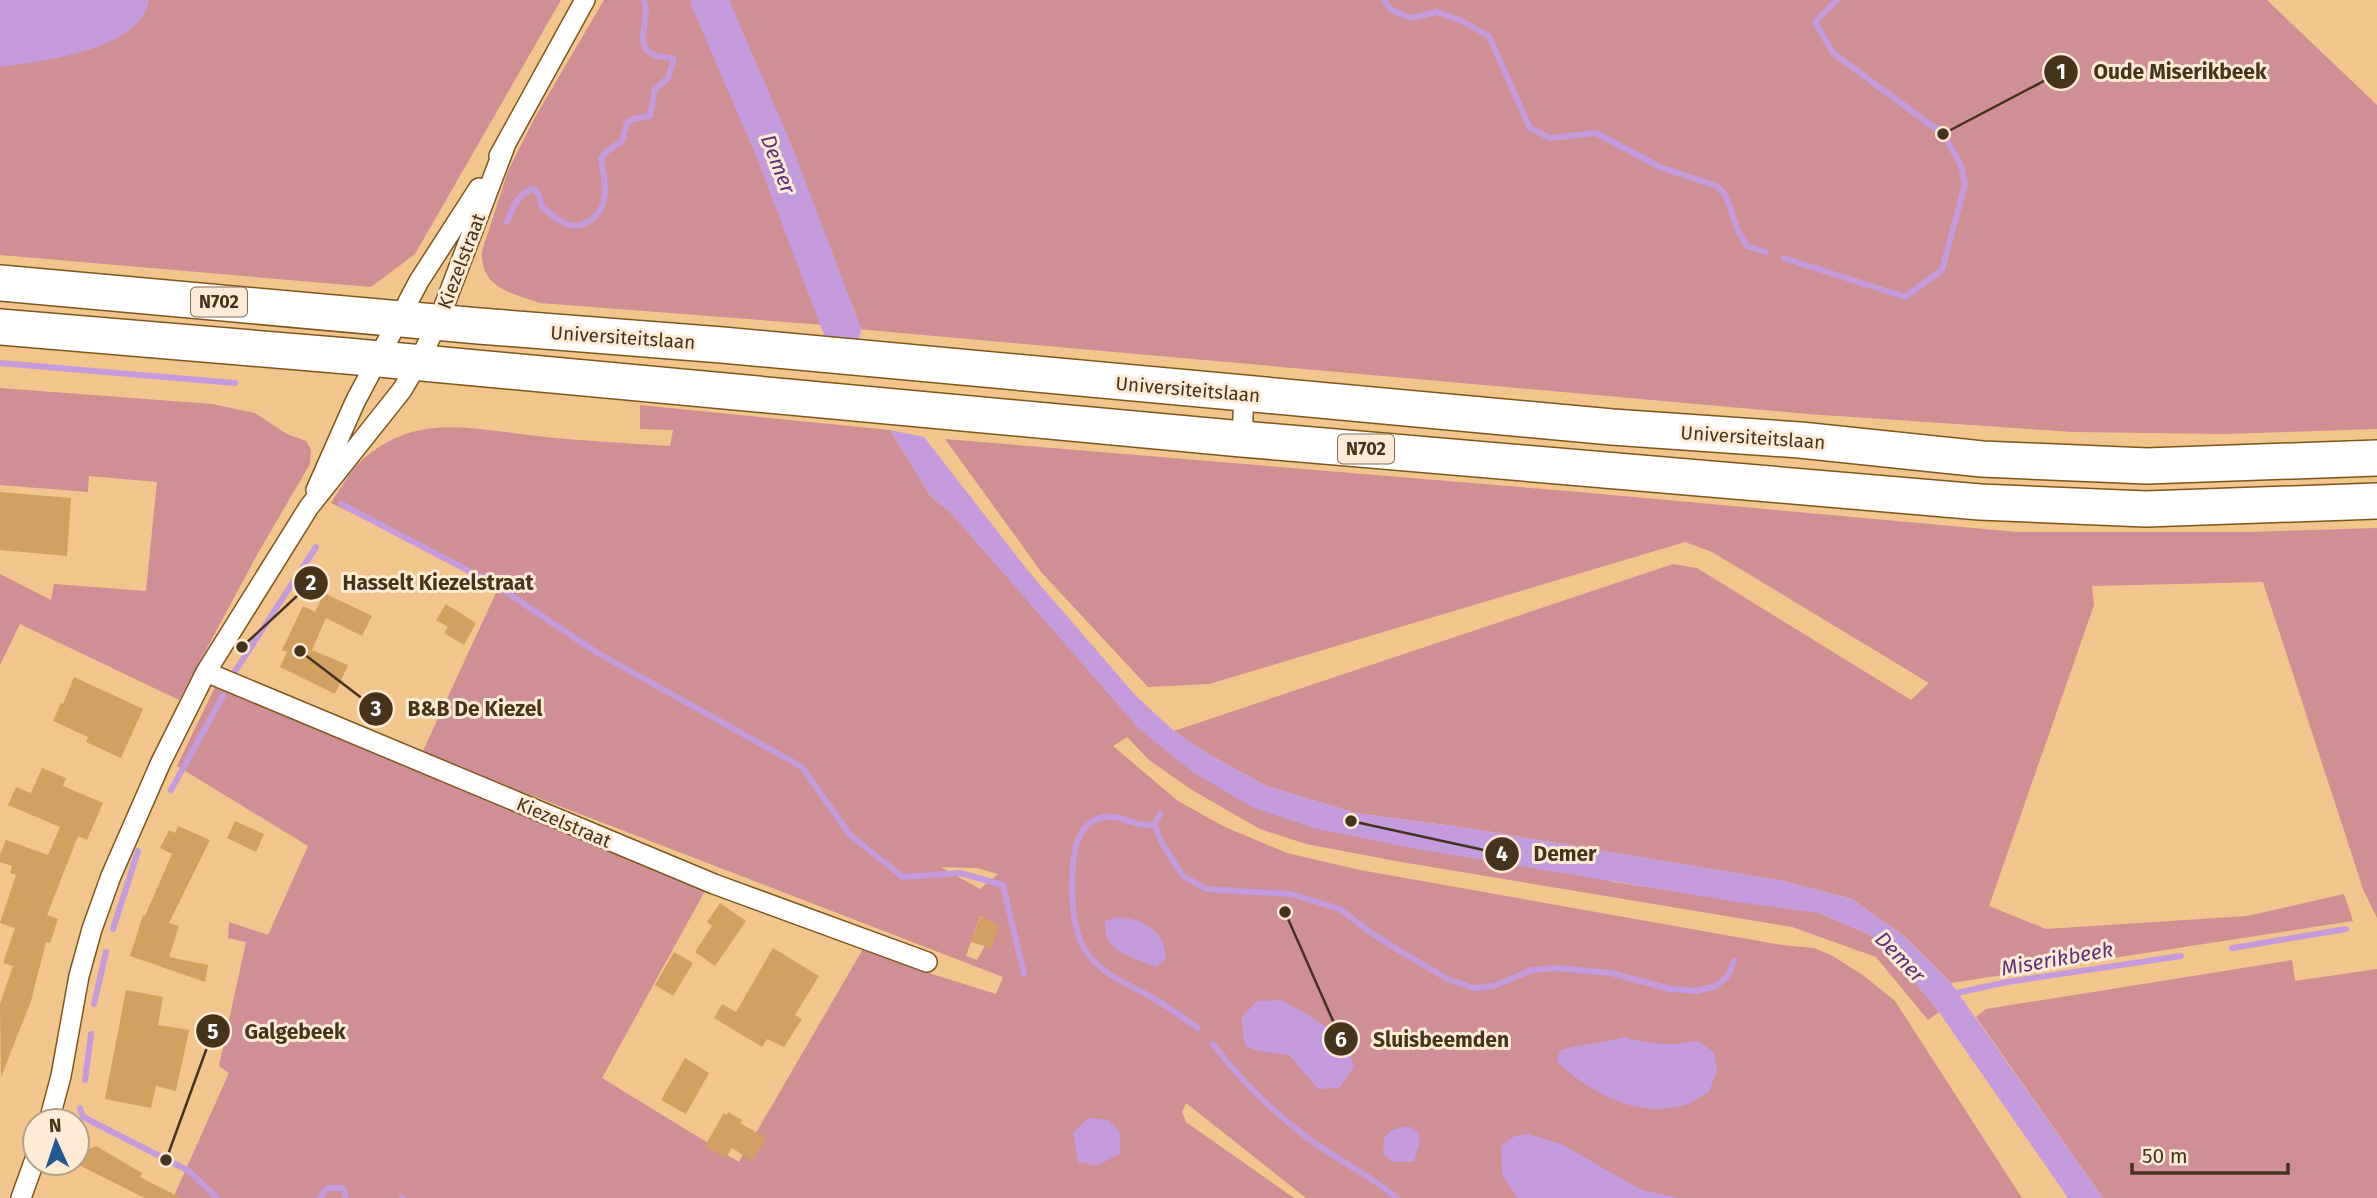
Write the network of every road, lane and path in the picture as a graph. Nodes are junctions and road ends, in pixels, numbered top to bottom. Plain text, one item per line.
1 (585, 0) edge
2 (505, 146) junction
3 (0, 283) edge
4 (399, 318) junction
5 (438, 322) junction
6 (0, 327) edge
7 (380, 359) junction
8 (418, 363) junction
9 (1244, 394) junction
10 (1242, 439) junction
11 (2377, 458) edge
12 (2377, 501) edge
13 (309, 507) junction
14 (206, 673) junction
15 (927, 962) dead end
16 (53, 1107) edge
17 (29, 1177) edge
18 (21, 1198) edge

1 - 2 street, Kiezelstraat
2 - 4 street, Kiezelstraat
2 - 5 street, Kiezelstraat
3 - 4 highway, Universiteitslaan / N702
4 - 5 highway, Universiteitslaan / N702
4 - 7 street, Kiezelstraat
5 - 8 street, Kiezelstraat
5 - 9 highway, Universiteitslaan / N702
6 - 7 highway, N702
7 - 8 highway, N702
7 - 13 street, Kiezelstraat
8 - 10 highway, N702
8 - 13 street, Kiezelstraat
9 - 10 street
9 - 11 highway, Universiteitslaan / N702
10 - 12 highway, N702
13 - 14 street, Kiezelstraat
14 - 15 street, Kiezelstraat
14 - 16 street, Kiezelstraat
17 - 18 street

